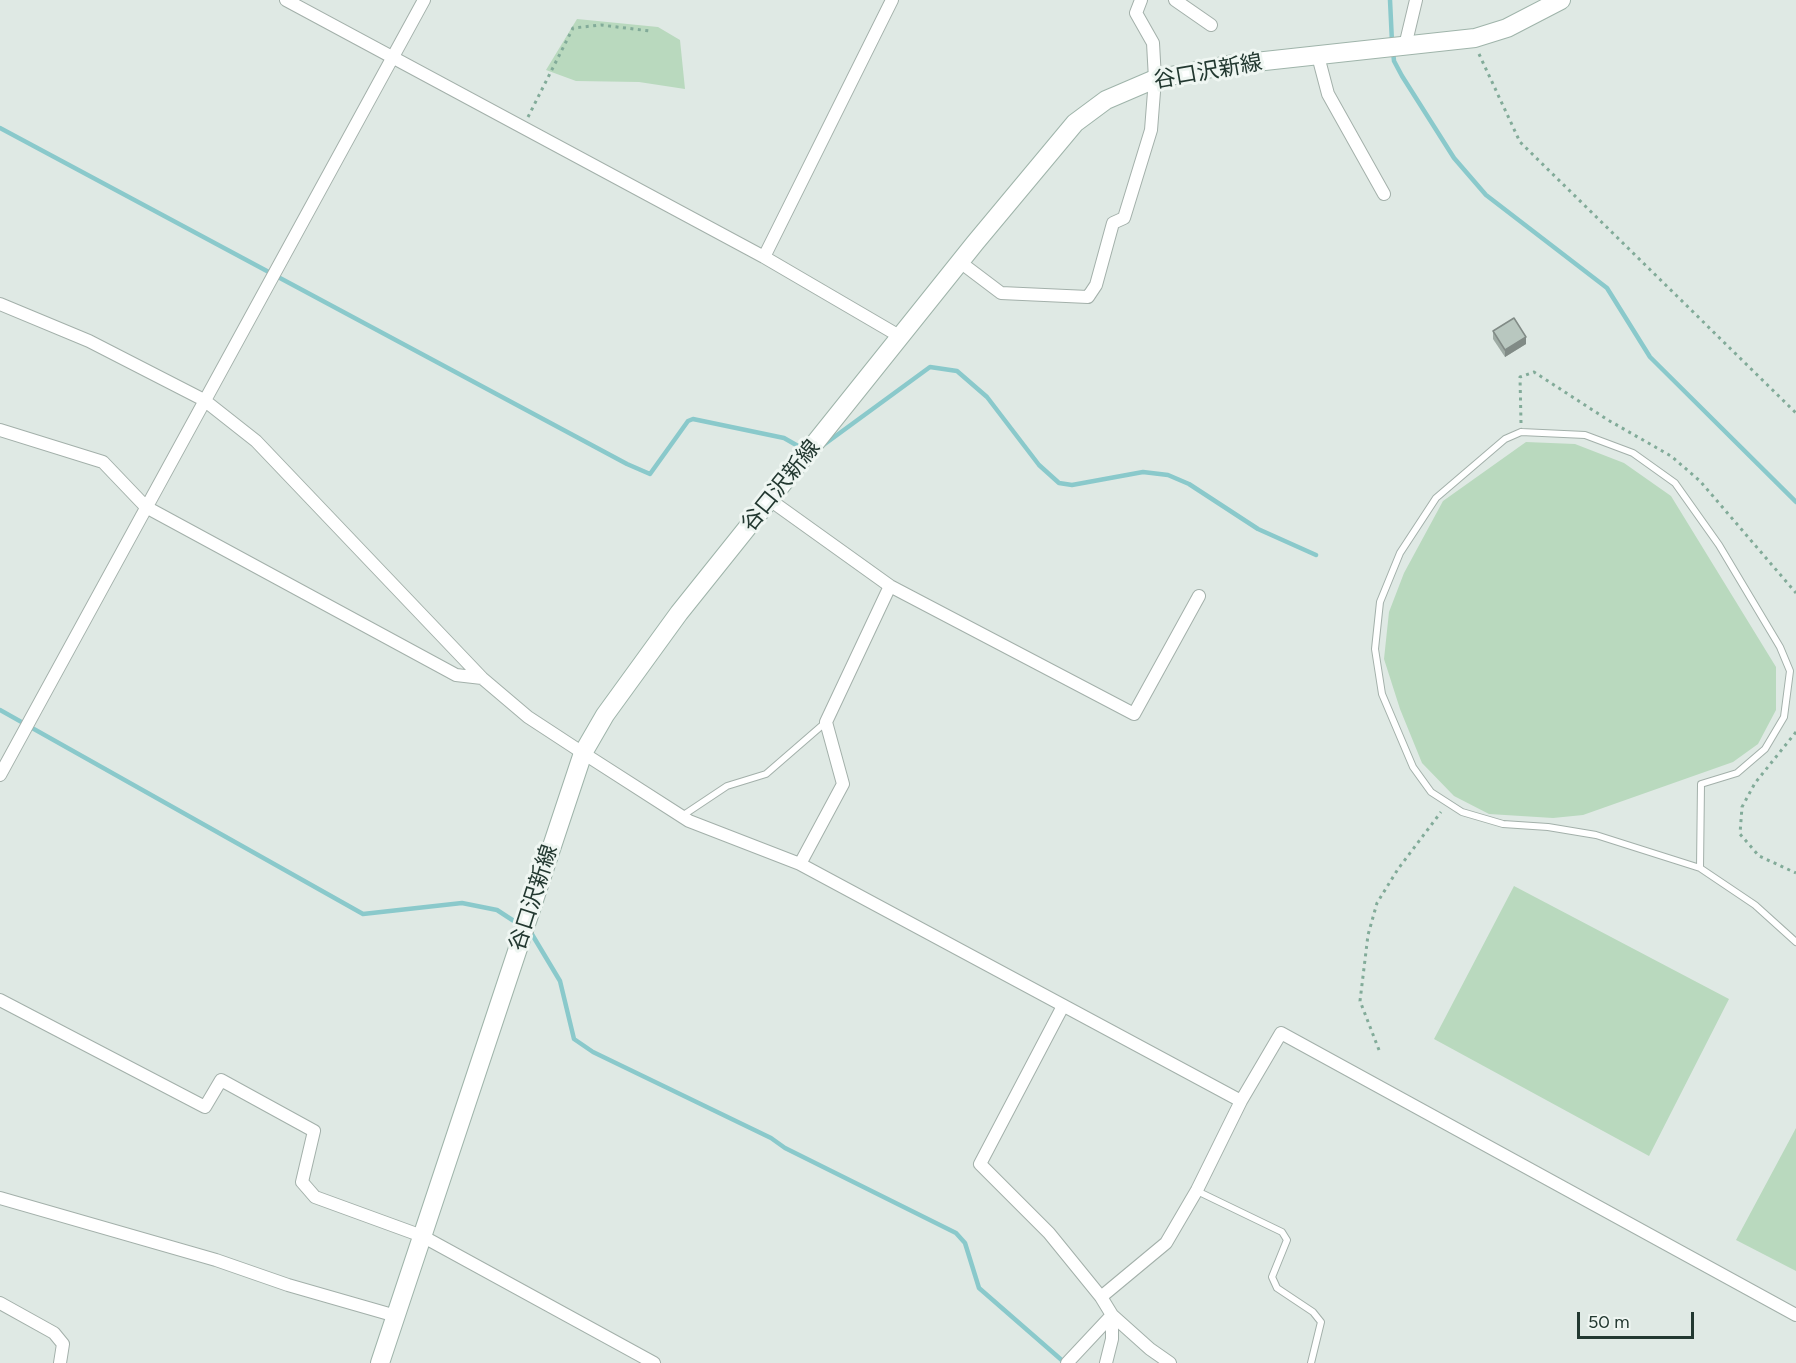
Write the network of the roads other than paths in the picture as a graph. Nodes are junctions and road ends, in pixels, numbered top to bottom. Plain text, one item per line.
1 (286, 0) edge
2 (423, 0) edge
3 (892, 0) edge
4 (1142, 0) edge
5 (1175, 0) edge
6 (1416, 0) edge
7 (1561, 0) edge
8 (1211, 25) dead end
9 (1405, 46) junction
10 (1318, 56) junction
11 (392, 58) junction
12 (1155, 79) junction
13 (1384, 194) dead end
14 (764, 257) junction
15 (960, 262) junction
16 (0, 304) edge
17 (901, 337) junction
18 (204, 400) junction
19 (0, 430) edge
20 (770, 500) junction
21 (146, 507) junction
22 (890, 586) junction
23 (1199, 596) dead end
24 (483, 678) junction
25 (826, 722) junction
26 (583, 753) junction
27 (0, 775) edge
28 (682, 816) junction
29 (800, 864) junction
30 (1700, 868) junction
31 (1796, 942) edge
32 (0, 1000) edge
33 (1063, 1006) junction
34 (1242, 1101) junction
35 (1197, 1190) junction
36 (0, 1198) edge
37 (422, 1236) junction
38 (1101, 1297) junction
39 (0, 1303) edge
40 (1112, 1315) junction
41 (1796, 1315) edge
42 (396, 1316) junction
43 (60, 1363) edge
44 (380, 1363) edge
45 (654, 1363) edge
46 (1067, 1363) edge
47 (1106, 1363) edge
48 (1170, 1363) edge
49 (1311, 1363) edge

1 - 11 street
2 - 11 street
3 - 14 street
4 - 12 street
5 - 8 street
6 - 9 street
7 - 9 main road, 谷口沢新線
9 - 10 main road, 谷口沢新線
10 - 12 main road, 谷口沢新線
10 - 13 street
11 - 14 street
11 - 18 street
12 - 15 main road, 谷口沢新線
12 - 15 street
14 - 17 street
15 - 17 main road, 谷口沢新線
16 - 18 street
17 - 20 main road, 谷口沢新線
18 - 21 street
18 - 24 street
19 - 21 street
20 - 22 street
20 - 26 main road, 谷口沢新線
21 - 24 street
21 - 27 street
22 - 23 street
22 - 25 street
24 - 26 street
25 - 28 lane
25 - 29 street
26 - 28 street
26 - 37 main road, 谷口沢新線
28 - 29 street
29 - 33 street
30 - 30 lane
30 - 31 lane
32 - 37 street
33 - 34 street
33 - 38 street
34 - 35 street
34 - 41 street
35 - 38 street
35 - 49 lane
36 - 42 street
37 - 42 main road, 谷口沢新線
37 - 45 street
38 - 40 street
39 - 43 street
40 - 46 street
40 - 47 street
40 - 48 street
42 - 44 main road, 谷口沢新線

